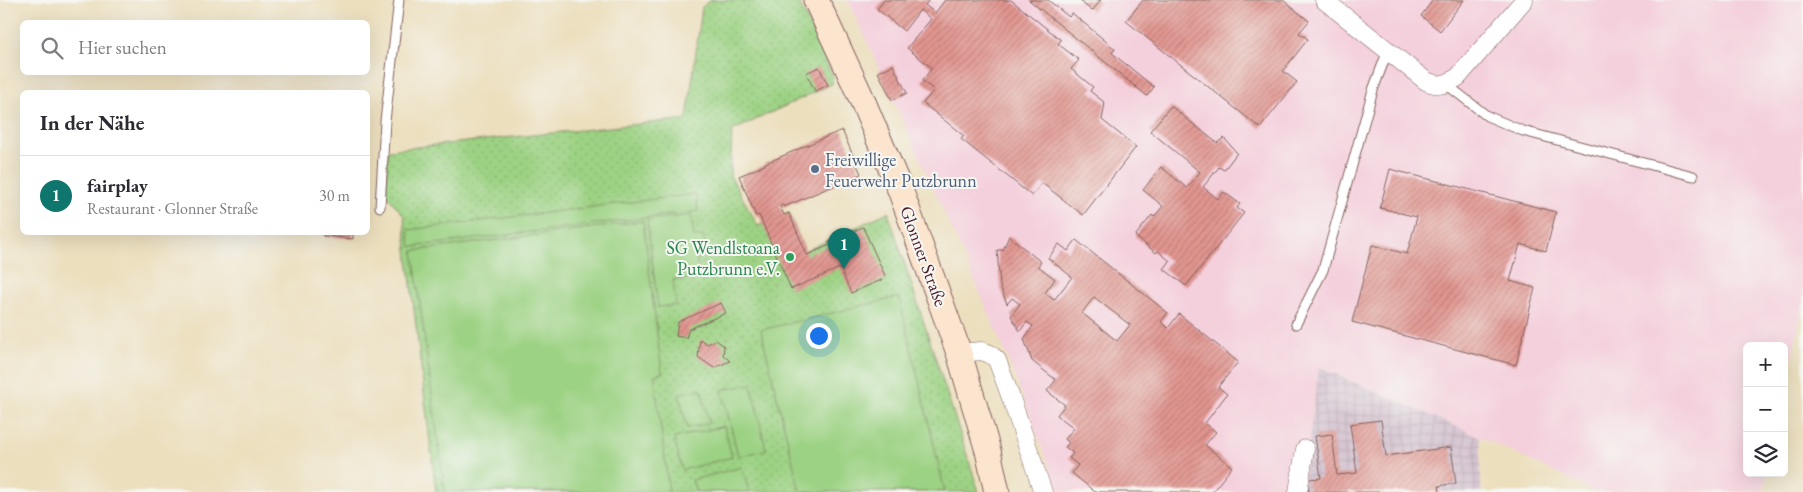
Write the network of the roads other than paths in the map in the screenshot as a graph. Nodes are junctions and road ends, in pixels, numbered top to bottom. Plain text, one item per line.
1 (399, 0) edge
2 (816, 0) edge
3 (1324, 0) edge
4 (1524, 0) edge
5 (1388, 50) junction
6 (1446, 84) junction
7 (1693, 176) dead end
8 (380, 207) dead end
9 (1296, 324) dead end
10 (959, 353) junction
11 (1305, 449) dead end
12 (997, 492) edge
13 (1043, 492) edge
14 (1298, 492) edge

1 - 8 lane
2 - 10 street, Glonner Straße
3 - 5 street
4 - 6 street
5 - 6 street
5 - 9 lane
6 - 7 lane
10 - 12 street, Glonner Straße
10 - 13 street
11 - 14 street

